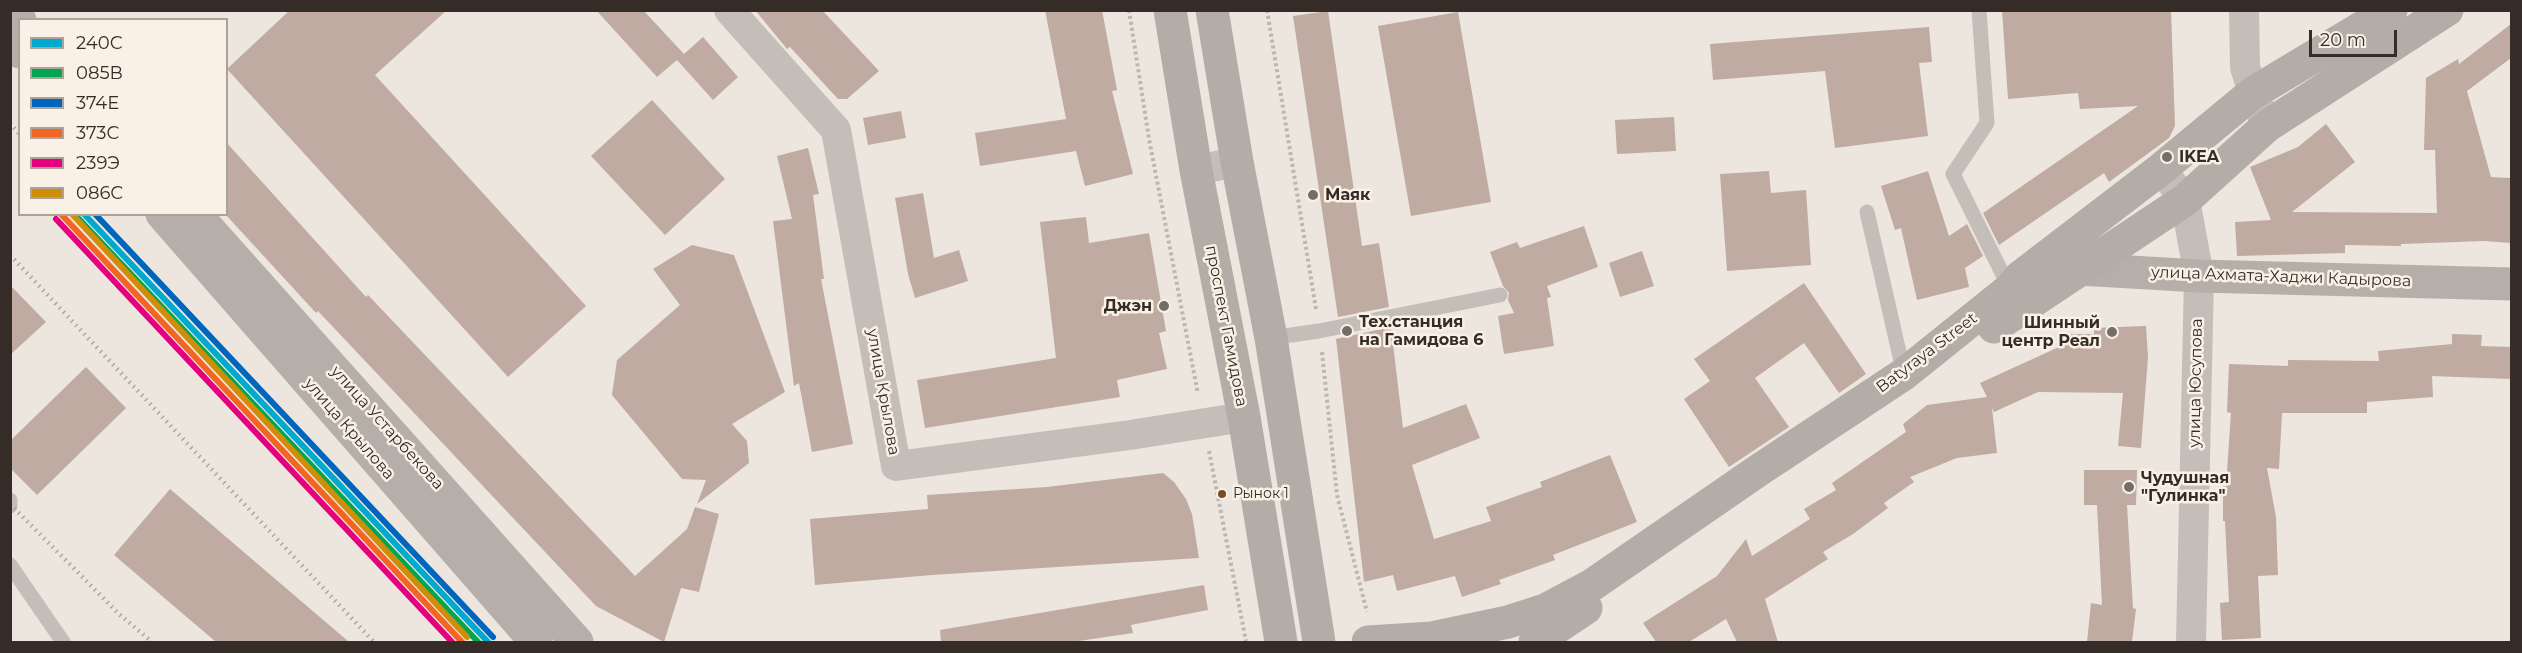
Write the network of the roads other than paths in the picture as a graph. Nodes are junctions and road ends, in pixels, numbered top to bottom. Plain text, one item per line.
1 (729, 10) edge
2 (1170, 10) edge
3 (1212, 10) edge
4 (1980, 10) edge
5 (2244, 10) edge
6 (2391, 10) edge
7 (2447, 10) edge
8 (2253, 93) junction
9 (2267, 126) junction
10 (1237, 162) junction
11 (2162, 169) junction
12 (1196, 170) junction
13 (2185, 200) junction
14 (1867, 212) dead end
15 (164, 216) edge
16 (197, 216) edge
17 (2070, 258) junction
18 (2199, 276) junction
19 (2511, 284) edge
20 (1500, 295) dead end
21 (2015, 299) junction
22 (1271, 338) junction
23 (1908, 380) junction
24 (1244, 417) junction
25 (10, 500) edge
26 (10, 506) edge
27 (10, 565) edge
28 (1436, 640) edge
29 (63, 642) edge
30 (536, 642) edge
31 (578, 642) edge
32 (1281, 642) edge
33 (1319, 642) edge
34 (1368, 642) edge
35 (1535, 642) edge
36 (2191, 642) edge

1 - 24 street, улица Крылова
2 - 12 main road, проспект Гамидова
3 - 10 main road
4 - 21 lane
5 - 8 street
6 - 8 main road, Batyraya Street
7 - 9 main road, Batyraya Street
8 - 9 street
8 - 11 main road, Batyraya Street
9 - 13 main road, Batyraya Street
10 - 12 street
10 - 22 main road
11 - 13 street, улица Юсупова
11 - 17 main road, Batyraya Street
12 - 24 main road, проспект Гамидова
13 - 17 main road, Batyraya Street
13 - 18 street, улица Юсупова
14 - 23 lane
15 - 30 main road, улица Крылова
16 - 31 main road, улица Устарбекова
17 - 18 main road, улица Ахмата-Хаджи Кадырова
17 - 21 main road, Batyraya Street
18 - 19 main road, улица Ахмата-Хаджи Кадырова
18 - 36 street, улица Юсупова
20 - 22 lane
21 - 23 main road, Batyraya Street
22 - 33 main road
23 - 28 main road, Batyraya Street
23 - 35 main road, Batyraya Street
24 - 32 main road, проспект Гамидова
25 - 26 lane
27 - 29 lane
28 - 34 main road, Batyraya Street

